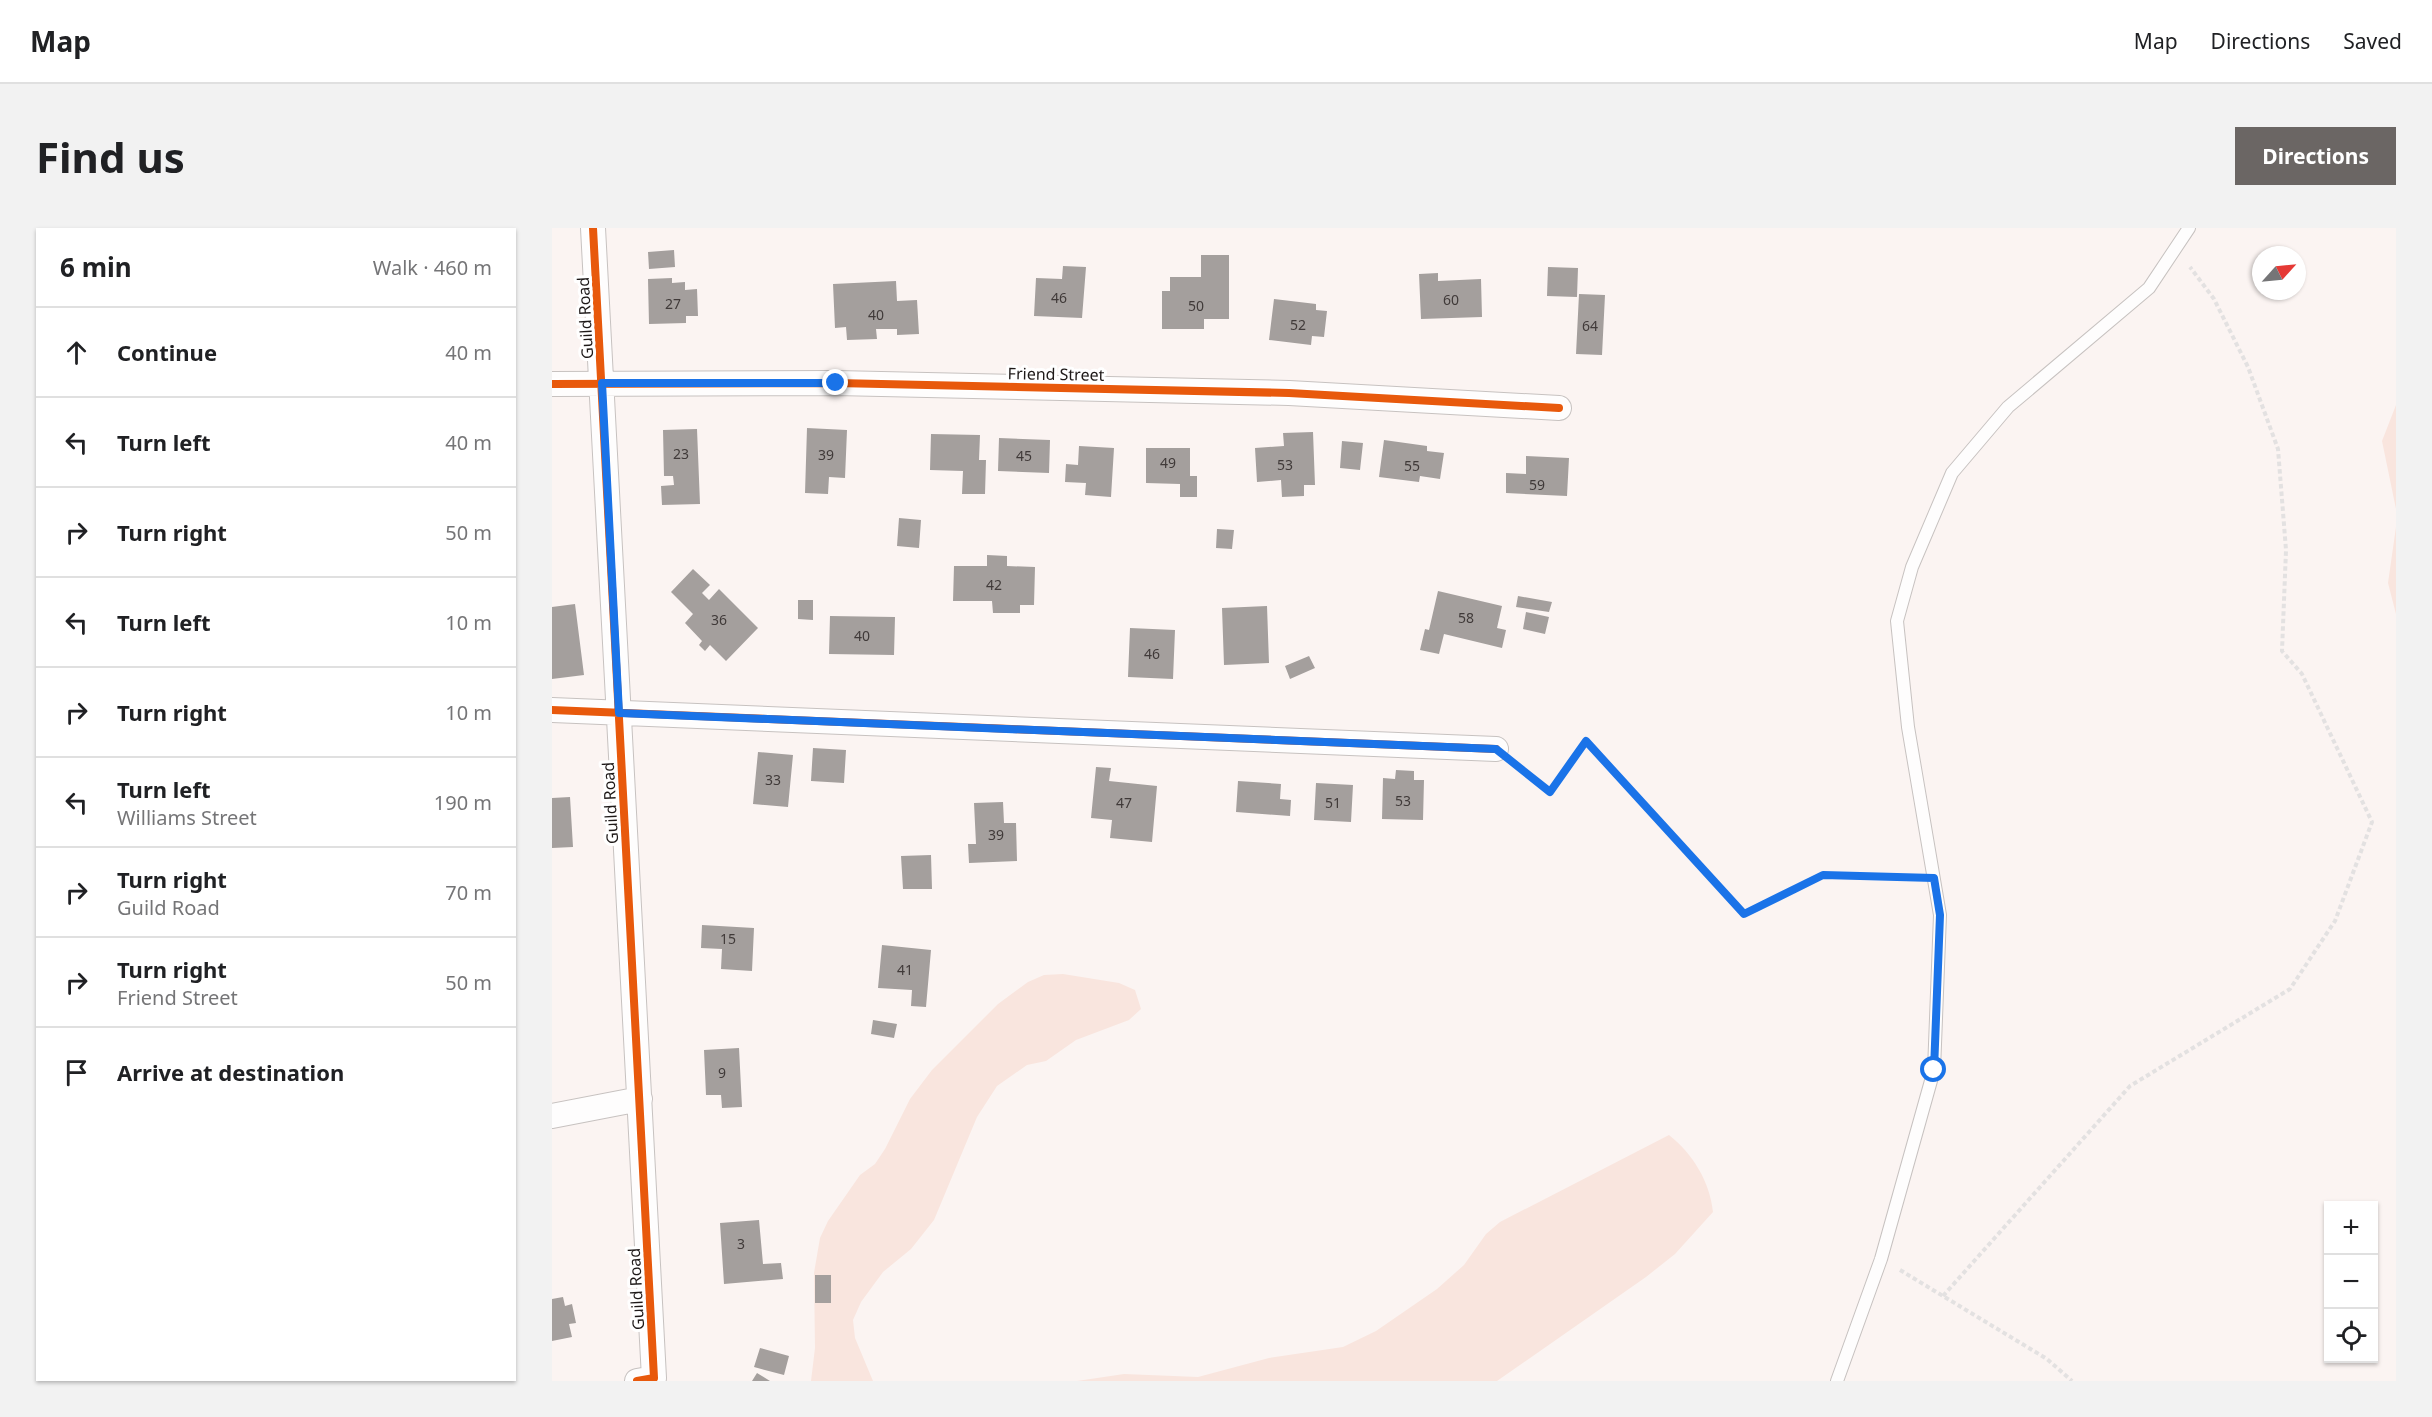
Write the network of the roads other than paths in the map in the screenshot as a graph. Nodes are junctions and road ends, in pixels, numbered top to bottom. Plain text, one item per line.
1 (593, 228) edge
2 (2188, 228) edge
3 (602, 383) junction
4 (552, 384) edge
5 (1559, 408) dead end
6 (552, 710) edge
7 (619, 713) junction
8 (1496, 749) road end
9 (640, 1099) junction
10 (552, 1116) edge
11 (646, 1379) edge
12 (1837, 1381) edge

1 - 3 street, Guild Road
2 - 12 lane
3 - 4 street, Friend Street
3 - 5 street, Friend Street
3 - 7 street, Guild Road
6 - 7 street
7 - 8 street
7 - 9 street, Guild Road
9 - 10 street
9 - 11 street, Guild Road

